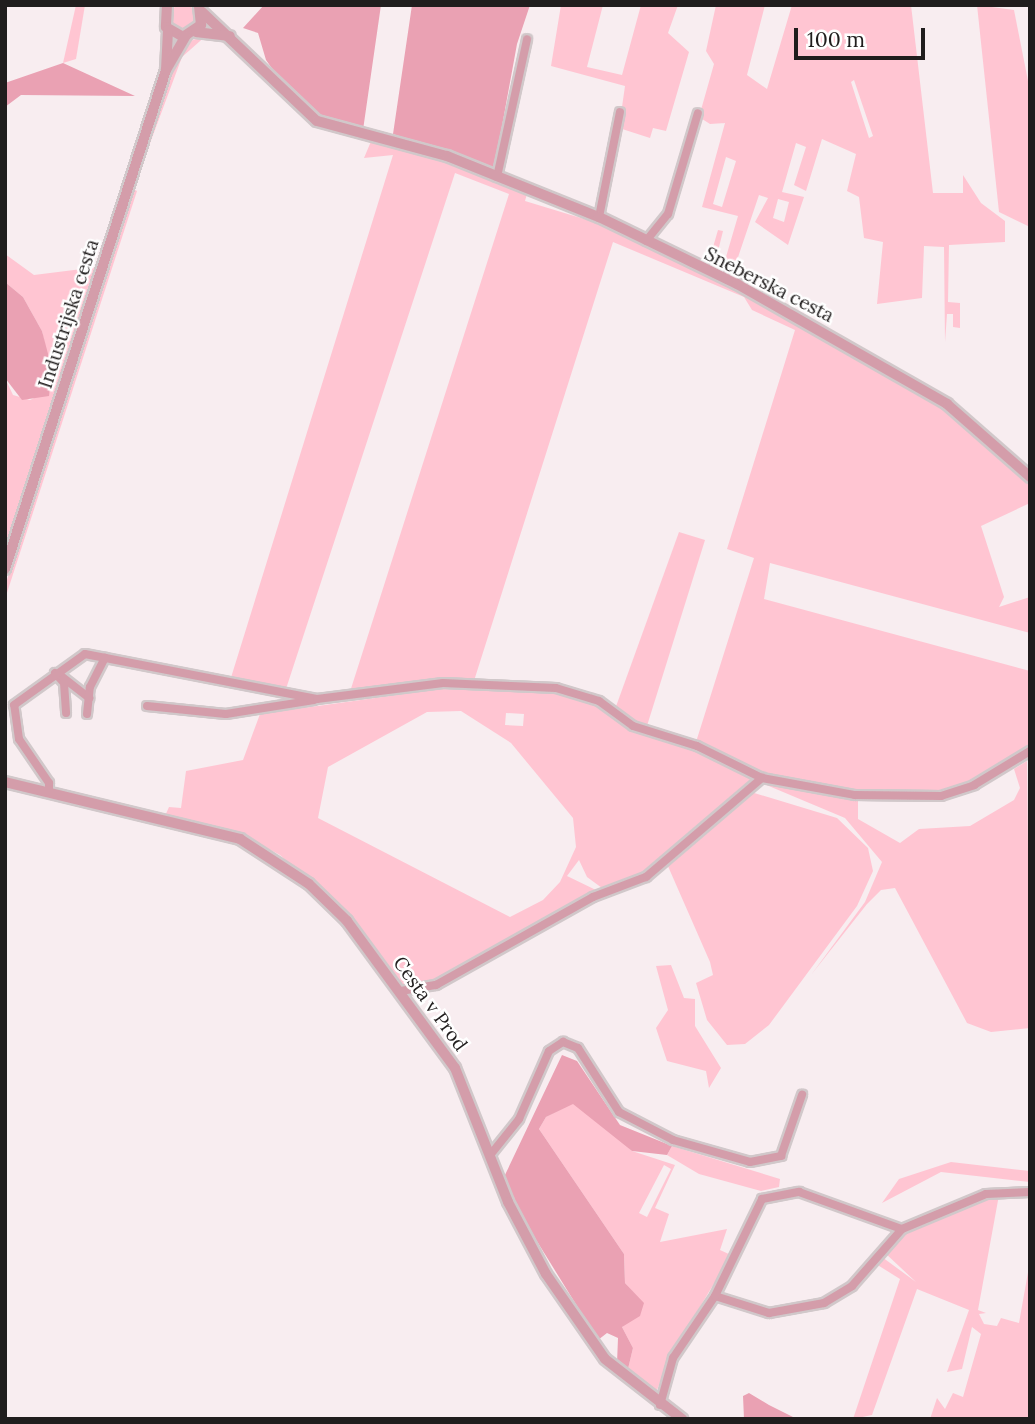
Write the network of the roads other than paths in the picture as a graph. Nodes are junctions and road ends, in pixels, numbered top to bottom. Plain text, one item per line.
1 (155, 5) edge
2 (167, 5) edge
3 (200, 8) edge
4 (163, 16) junction
5 (168, 30) junction
6 (191, 34) junction
7 (230, 36) junction
8 (527, 39) dead end
9 (166, 70) junction
10 (620, 112) dead end
11 (698, 113) dead end
12 (497, 177) junction
13 (599, 217) junction
14 (646, 241) junction
15 (1030, 477) edge
16 (5, 569) edge
17 (105, 658) junction
18 (55, 673) junction
19 (89, 698) junction
20 (317, 699) junction
21 (147, 706) dead end
22 (66, 713) dead end
23 (87, 714) dead end
24 (1030, 751) edge
25 (762, 778) junction
26 (5, 782) edge
27 (49, 793) junction
28 (401, 991) junction
29 (802, 1095) dead end
30 (491, 1154) junction
31 (1030, 1192) edge
32 (902, 1229) junction
33 (715, 1296) junction
34 (660, 1405) junction
35 (681, 1419) edge

1 - 4 street
2 - 4 street
3 - 6 street, Industrijska cesta
3 - 7 street, Sneberska cesta
4 - 5 street
5 - 6 street
5 - 9 street, Industrijska cesta
6 - 7 street
6 - 9 street, Industrijska cesta
7 - 12 street, Sneberska cesta
8 - 12 street
9 - 16 street, Industrijska cesta
10 - 13 street
11 - 14 street
12 - 13 street, Sneberska cesta
13 - 14 street, Sneberska cesta
14 - 15 street, Sneberska cesta
17 - 18 street
17 - 19 street
17 - 20 street
18 - 19 street
18 - 22 street
18 - 27 street
19 - 23 street
20 - 21 street
20 - 25 street
24 - 25 street
25 - 28 street
26 - 27 street, Cesta v Prod
27 - 28 street, Cesta v Prod
28 - 30 street, Cesta v Prod
29 - 30 street
30 - 34 street, Cesta v Prod
31 - 32 street
32 - 33 street
32 - 33 street
33 - 34 street
34 - 35 street, Cesta v Prod

